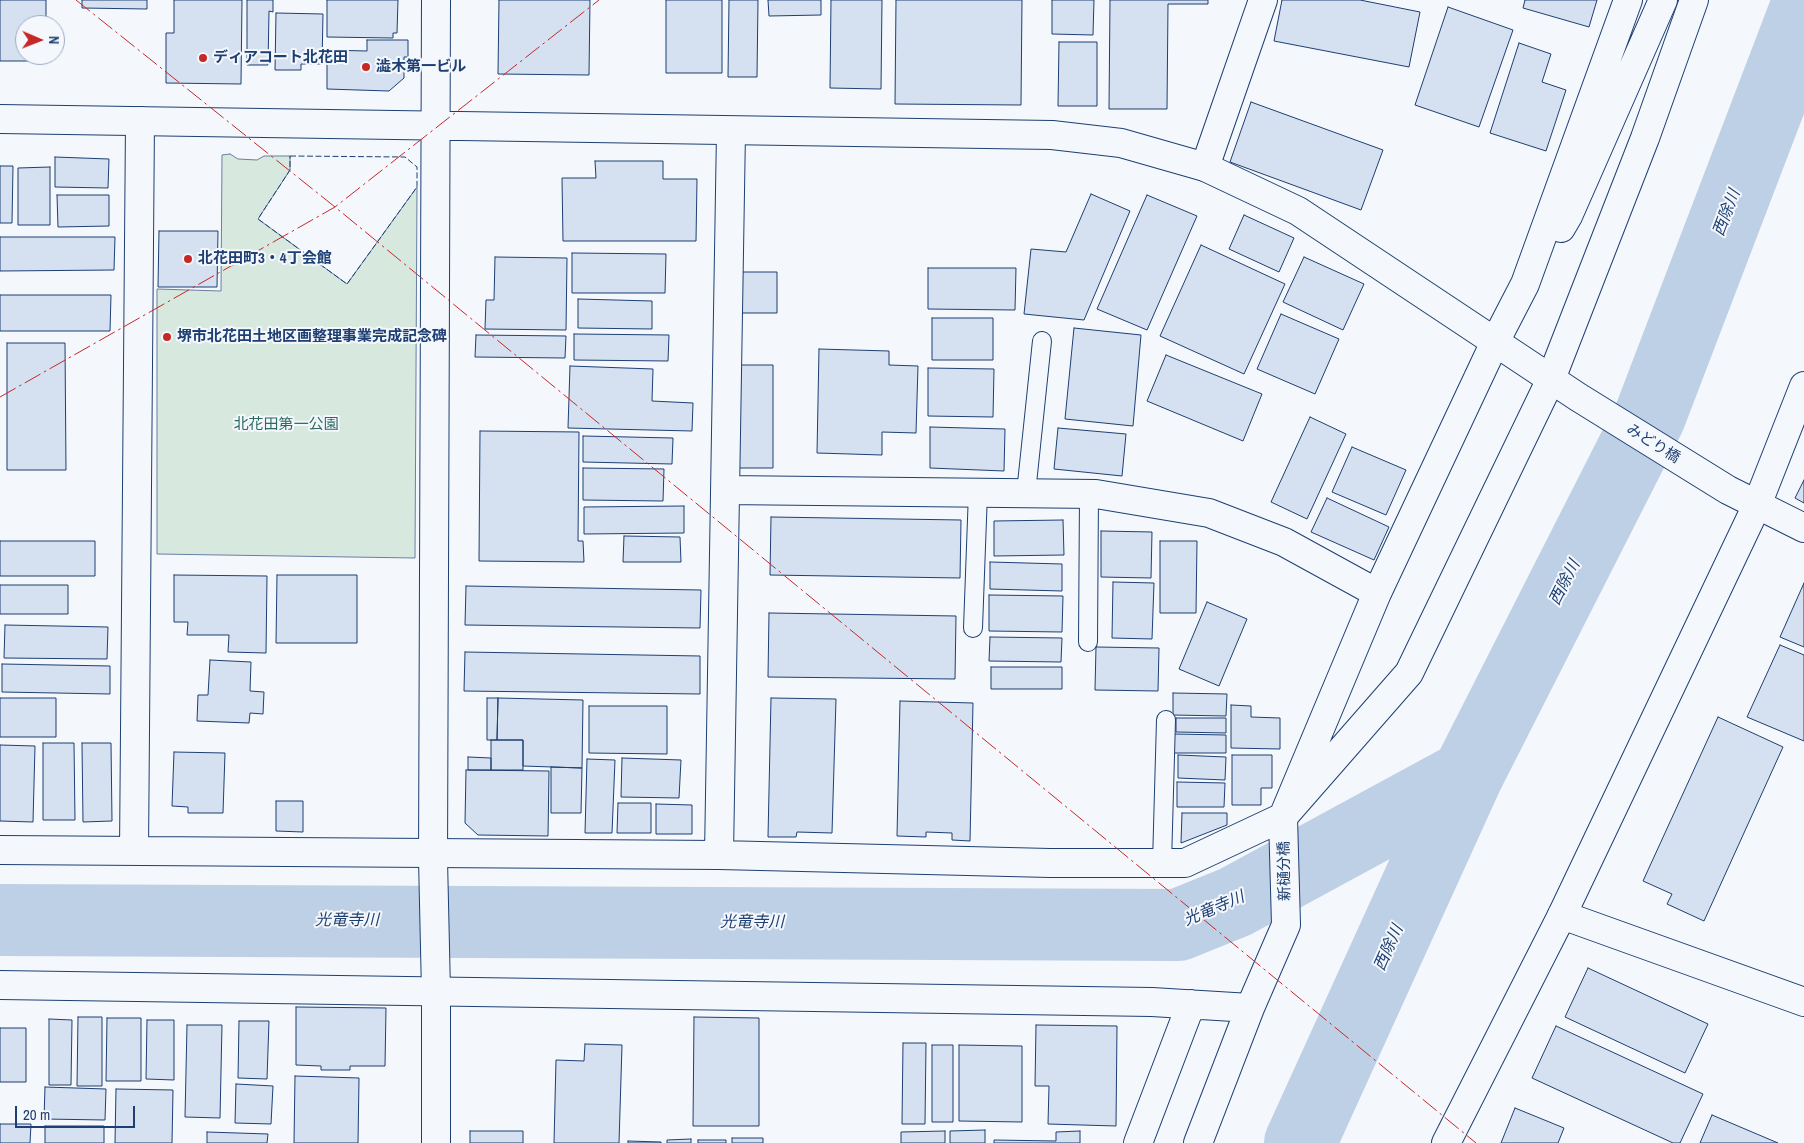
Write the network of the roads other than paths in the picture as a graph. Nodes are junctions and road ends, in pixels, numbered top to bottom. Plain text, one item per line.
1 (436, 0) edge
2 (1263, 0) edge
3 (1628, 0) edge
4 (1663, 0) edge
5 (1694, 0) edge
6 (0, 119) edge
7 (140, 121) junction
8 (436, 127) junction
9 (731, 131) junction
10 (1205, 168) junction
11 (1525, 284) junction
12 (1042, 341) dead end
13 (1495, 342) junction
14 (1551, 379) junction
15 (1804, 386) edge
16 (725, 490) junction
17 (978, 492) junction
18 (1026, 493) junction
19 (1089, 494) junction
20 (1757, 505) junction
21 (1804, 528) edge
22 (1377, 593) junction
23 (973, 628) dead end
24 (1088, 642) dead end
25 (1166, 720) dead end
26 (1283, 817) junction
27 (0, 850) edge
28 (134, 851) junction
29 (719, 855) junction
30 (434, 857) junction
31 (1162, 863) junction
32 (1562, 916) junction
33 (436, 984) junction
34 (0, 985) edge
35 (1804, 1002) edge
36 (1191, 1004) junction
37 (1250, 1008) junction
38 (436, 1143) edge
39 (1138, 1143) edge
40 (1198, 1143) edge
41 (1446, 1143) edge

1 - 8 street
2 - 10 street
3 - 11 street
4 - 11 street
5 - 14 street
6 - 7 street, みどり橋
7 - 8 street, みどり橋
7 - 28 street
8 - 9 street, みどり橋
8 - 30 street
9 - 10 street, みどり橋
9 - 16 street
10 - 13 street, みどり橋
11 - 13 street
12 - 18 lane
13 - 14 street, みどり橋
13 - 22 street
14 - 20 street, みどり橋
14 - 26 street
15 - 20 street
16 - 17 street
16 - 29 street
17 - 18 street
17 - 23 lane
18 - 19 street
19 - 22 street
19 - 24 lane
20 - 21 street, みどり橋
20 - 32 street
22 - 26 street
25 - 31 lane
26 - 31 street
26 - 37 street, 新樋分橋
27 - 28 street
28 - 30 street
29 - 30 street
29 - 31 street
30 - 33 street
32 - 35 street
32 - 41 street
33 - 34 street
33 - 36 street
33 - 38 street
36 - 37 street
36 - 39 street
37 - 40 street

